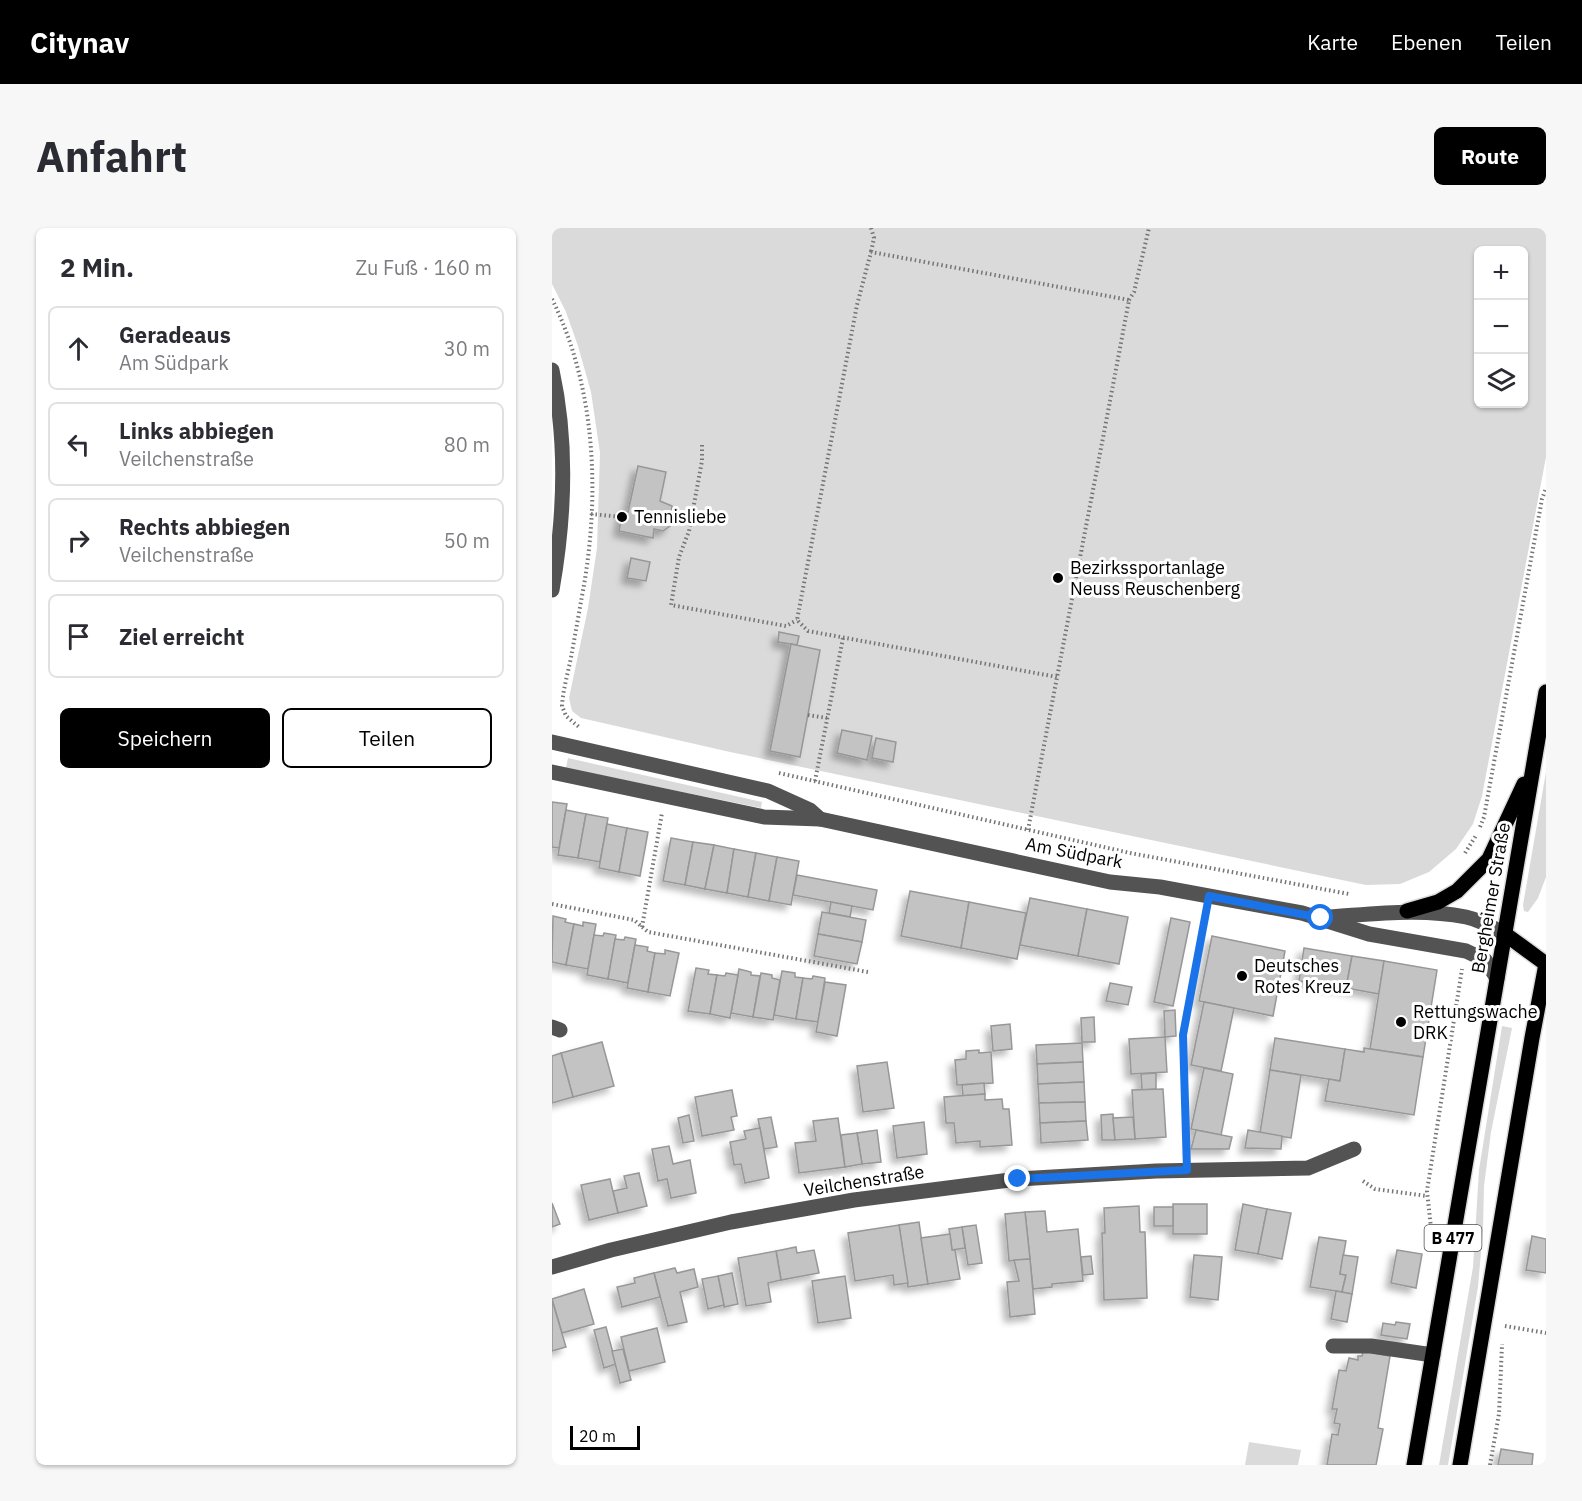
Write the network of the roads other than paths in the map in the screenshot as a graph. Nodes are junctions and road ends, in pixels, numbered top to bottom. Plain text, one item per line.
1 (552, 370) edge
2 (552, 590) edge
3 (1546, 692) edge
4 (552, 742) edge
5 (1532, 768) junction
6 (552, 772) edge
7 (820, 819) junction
8 (1407, 911) junction
9 (1321, 918) junction
10 (1505, 934) junction
11 (1546, 964) edge
12 (1497, 978) junction
13 (1354, 1149) dead end
14 (552, 1267) edge
15 (1333, 1346) dead end
16 (1432, 1355) junction
17 (1414, 1465) edge
18 (1460, 1465) edge

1 - 2 street
3 - 5 main road, Bergheimer Straße / B 477
4 - 7 street, Am Südpark
5 - 8 main road
5 - 10 main road, Bergheimer Straße / B 477
6 - 7 street, Am Südpark
7 - 9 street, Am Südpark
8 - 9 street, Am Südpark
8 - 10 street, Am Südpark
9 - 12 street, Am Südpark
10 - 11 main road
10 - 12 main road, Bergheimer Straße / B 477
11 - 18 main road, B 477
12 - 16 main road, Bergheimer Straße / B 477
13 - 14 street, Veilchenstraße
15 - 16 street
16 - 17 main road, Bergheimer Straße / B 477

